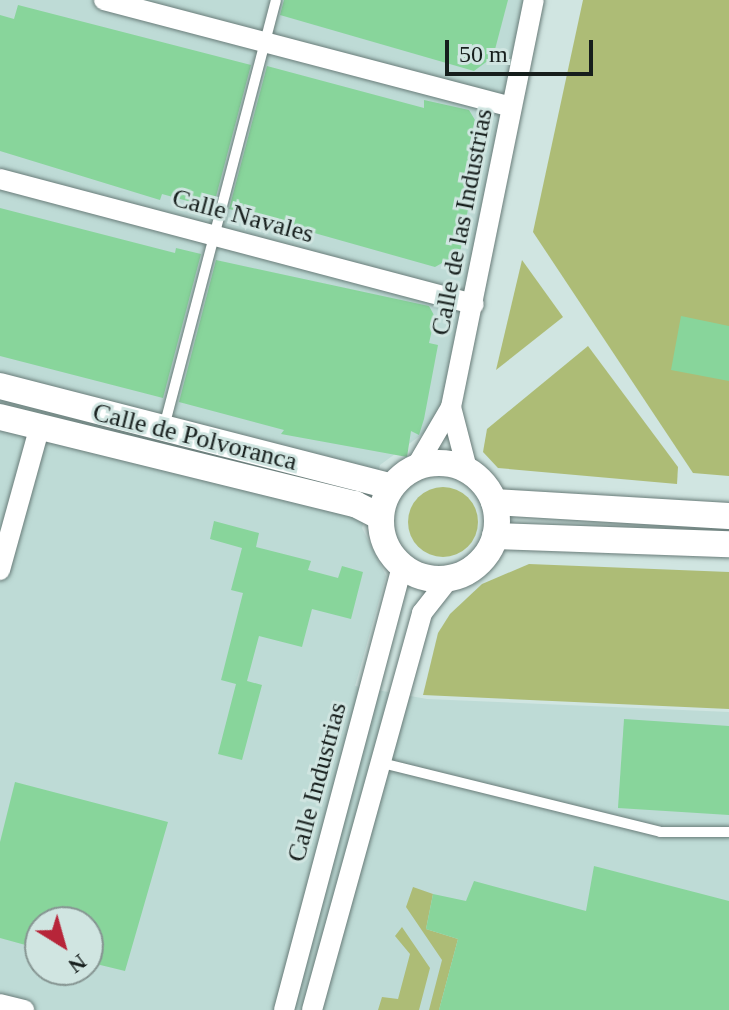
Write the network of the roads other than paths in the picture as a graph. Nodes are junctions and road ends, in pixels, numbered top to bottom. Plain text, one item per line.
1 (104, 0) edge
2 (276, 0) edge
3 (534, 0) edge
4 (265, 43) junction
5 (511, 107) junction
6 (0, 179) edge
7 (215, 236) junction
8 (474, 304) junction
9 (0, 386) edge
10 (451, 407) junction
11 (0, 417) edge
12 (40, 426) junction
13 (164, 429) junction
14 (416, 467) junction
15 (467, 469) junction
16 (390, 486) junction
17 (494, 502) junction
18 (729, 516) edge
19 (381, 517) junction
20 (495, 536) junction
21 (729, 544) edge
22 (402, 568) junction
23 (0, 570) edge
24 (448, 580) junction
25 (382, 763) junction
26 (729, 832) edge
27 (0, 1004) edge
28 (24, 1010) edge
29 (284, 1010) edge
30 (312, 1010) edge

1 - 4 street
2 - 4 lane
3 - 5 street, Calle de las Industrias
4 - 5 street
4 - 7 lane
5 - 8 street, Calle de las Industrias
6 - 7 street, Calle Navales
7 - 8 street, Calle Navales
7 - 13 lane
8 - 10 street, Calle de las Industrias
9 - 13 street, Calle de Polvoranca
10 - 14 street, Calle de las Industrias
10 - 15 street, Calle de las Industrias
11 - 12 street, Calle de Polvoranca
12 - 19 street, Calle de Polvoranca
12 - 23 street
13 - 16 street, Calle de Polvoranca
14 - 15 street
14 - 16 street
15 - 17 street
16 - 19 street
17 - 18 street
17 - 20 street
19 - 22 street
20 - 21 street
20 - 24 street
22 - 24 street
22 - 29 street, Calle Industrias
24 - 25 street
25 - 26 lane
25 - 30 street
27 - 28 street

